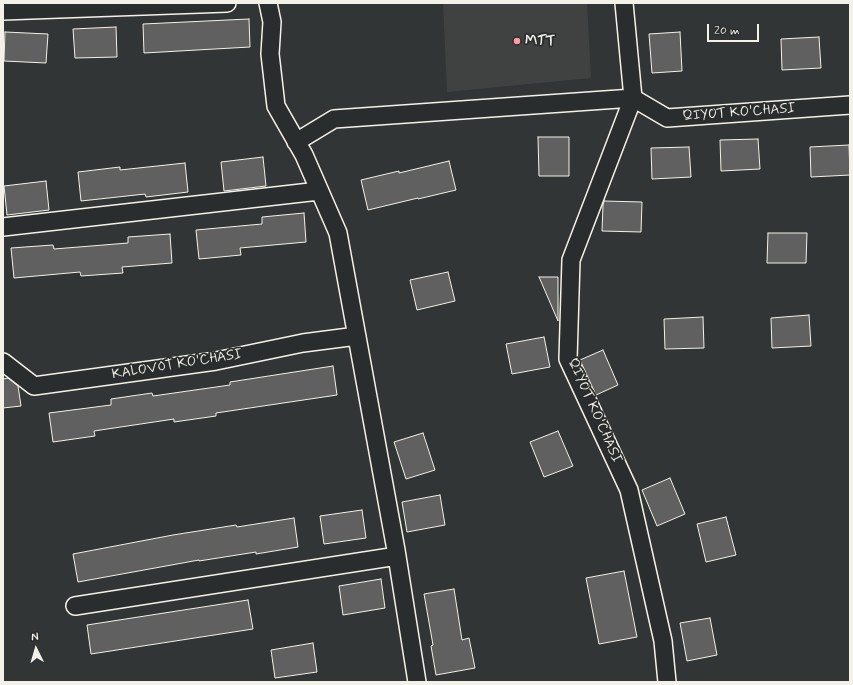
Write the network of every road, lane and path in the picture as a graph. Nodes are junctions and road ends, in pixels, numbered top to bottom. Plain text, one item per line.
1 (227, 3) edge
2 (268, 3) edge
3 (624, 3) edge
4 (3, 11) edge
5 (633, 98) junction
6 (850, 105) edge
7 (296, 142) junction
8 (320, 191) junction
9 (3, 227) edge
10 (357, 336) junction
11 (3, 362) edge
12 (397, 556) junction
13 (75, 606) dead end
14 (417, 682) edge
15 (667, 682) edge

1 - 4 street
2 - 7 street
3 - 5 street, QIYOT KO'CHASI
5 - 6 street, QIYOT KO'CHASI
5 - 7 street
5 - 15 street, QIYOT KO'CHASI
7 - 8 street
8 - 9 street
8 - 10 street
10 - 11 street, KALOVOT KO'CHASI
10 - 12 street
12 - 13 street
12 - 14 street

